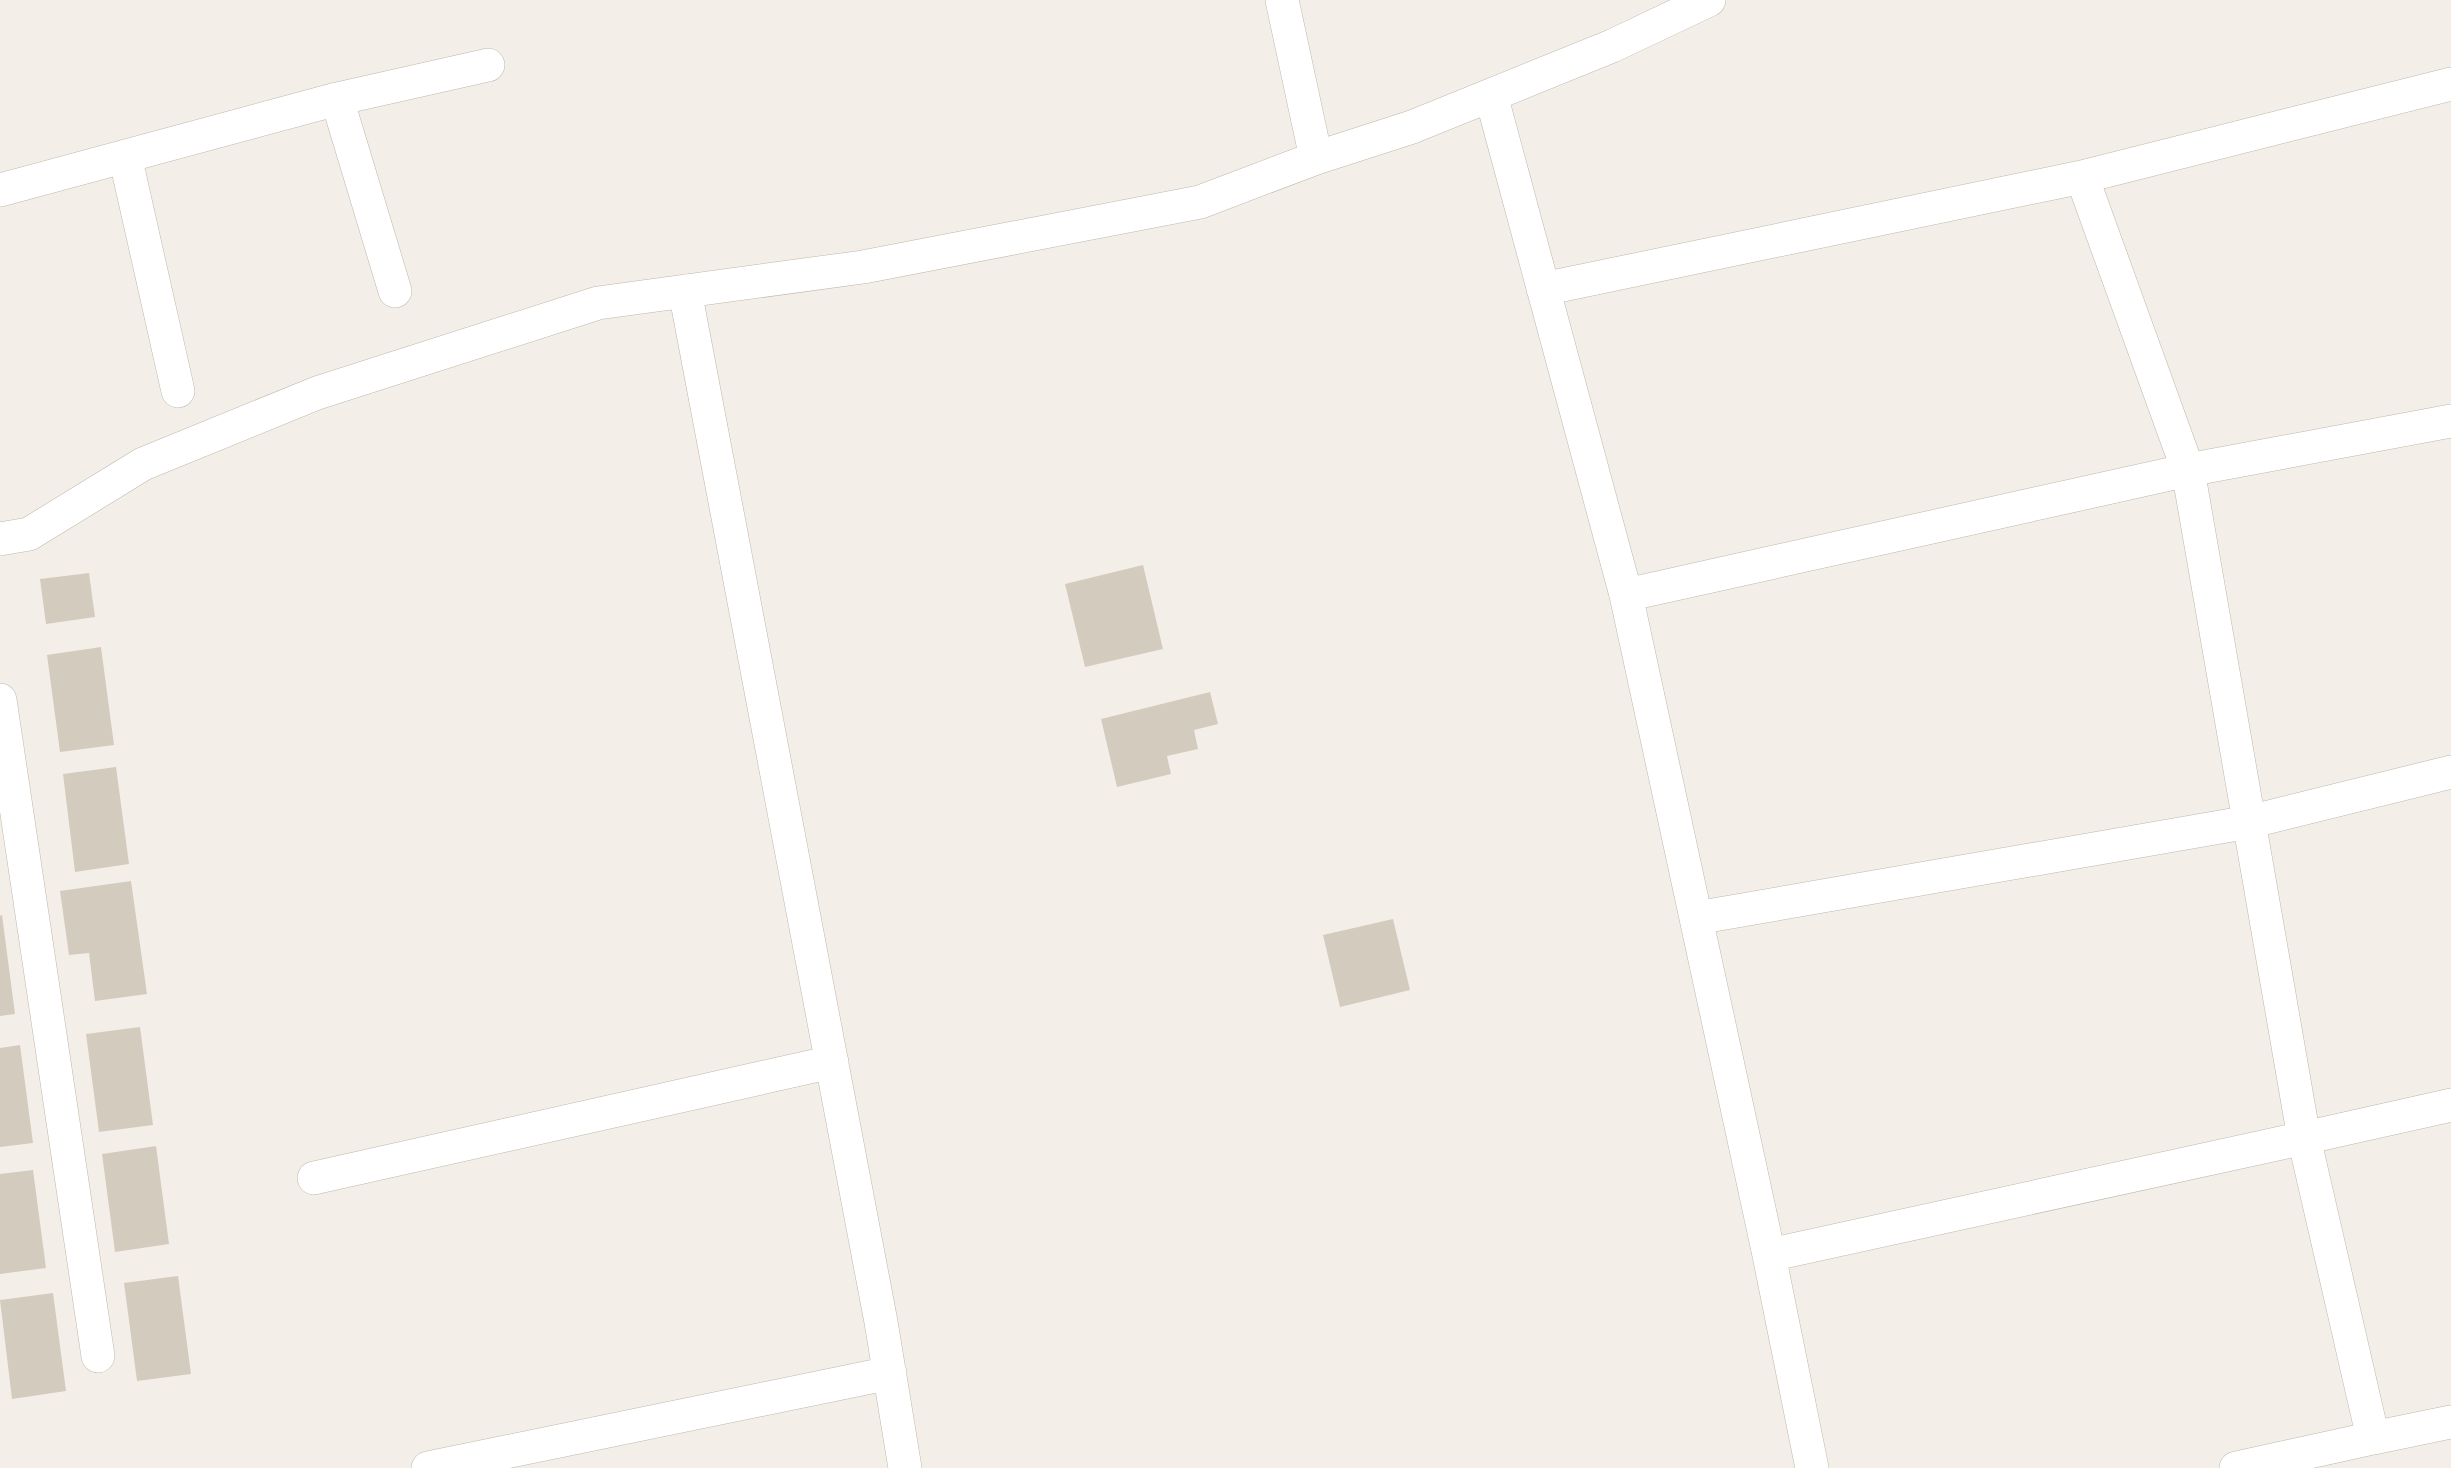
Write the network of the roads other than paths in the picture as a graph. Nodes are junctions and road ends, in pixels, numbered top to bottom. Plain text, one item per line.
1 (1282, 0) edge
2 (1709, 0) edge
3 (488, 65) dead end
4 (2451, 84) edge
5 (1491, 95) junction
6 (337, 99) junction
7 (125, 156) junction
8 (1316, 158) junction
9 (2082, 177) junction
10 (0, 189) edge
11 (1543, 289) junction
12 (395, 291) dead end
13 (685, 291) junction
14 (178, 391) dead end
15 (2451, 421) edge
16 (2188, 470) junction
17 (0, 539) edge
18 (1626, 595) junction
19 (0, 700) edge
20 (4, 754) edge
21 (2451, 772) edge
22 (2249, 822) junction
23 (1696, 918) junction
24 (832, 1062) junction
25 (2451, 1105) edge
26 (2304, 1138) junction
27 (314, 1178) dead end
28 (1769, 1255) junction
29 (98, 1356) dead end
30 (890, 1372) junction
31 (2451, 1422) edge
32 (2373, 1438) junction
33 (428, 1468) edge
34 (905, 1468) edge
35 (1812, 1468) edge
36 (2236, 1468) edge

1 - 8 street
2 - 5 street
3 - 6 street
4 - 9 street
5 - 8 street
5 - 11 street
6 - 7 street
6 - 12 street
7 - 10 street
7 - 14 street
8 - 13 street
9 - 11 street
9 - 16 street
11 - 18 street
13 - 17 street
13 - 24 street
15 - 16 street
16 - 18 street
16 - 22 street
18 - 23 street
19 - 20 street
20 - 29 street
21 - 22 street
22 - 23 street
22 - 26 street
23 - 28 street
24 - 27 street
24 - 30 street
25 - 26 street
26 - 28 street
26 - 32 street
28 - 35 street
30 - 33 street
30 - 34 street
31 - 32 street
32 - 36 street

